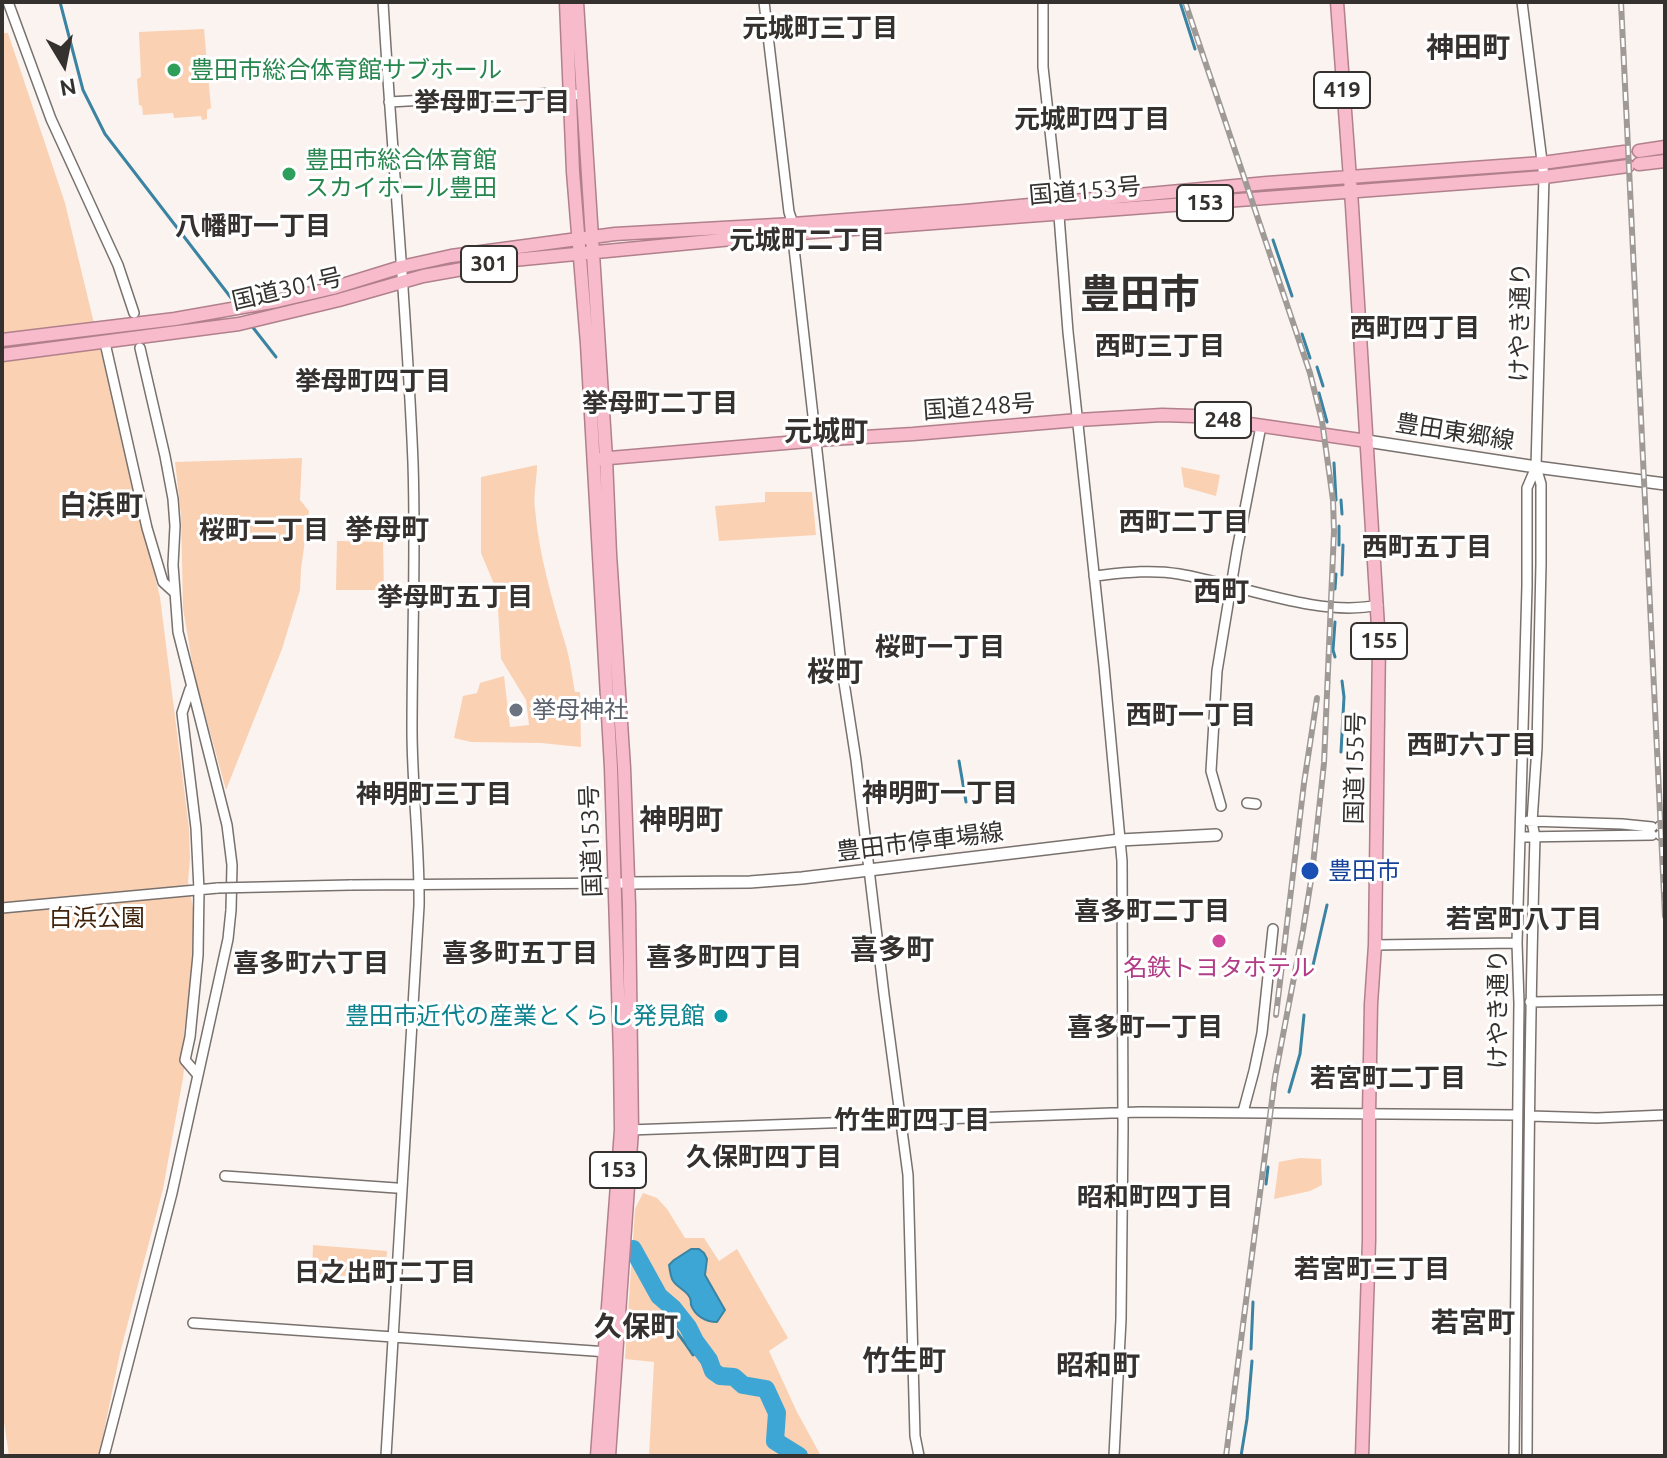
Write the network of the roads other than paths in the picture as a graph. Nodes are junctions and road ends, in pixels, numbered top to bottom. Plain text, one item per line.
1 (8, 2) edge
2 (383, 2) edge
3 (566, 2) edge
4 (577, 2) edge
5 (764, 2) edge
6 (1043, 2) edge
7 (1337, 2) edge
8 (1522, 2) edge
9 (569, 94) junction
10 (583, 95) junction
11 (389, 102) junction
12 (1665, 147) edge
13 (1624, 152) dead end
14 (1635, 160) junction
15 (1665, 161) edge
16 (1542, 163) junction
17 (1349, 177) junction
18 (1544, 177) junction
19 (1351, 193) junction
20 (1058, 209) junction
21 (793, 229) junction
22 (591, 237) junction
23 (577, 239) junction
24 (593, 252) junction
25 (579, 253) junction
26 (401, 267) junction
27 (401, 283) junction
28 (134, 313) dead end
29 (2, 340) edge
30 (98, 344) junction
31 (140, 348) dead end
32 (2, 355) edge
33 (1078, 420) junction
34 (1261, 426) junction
35 (817, 440) junction
36 (1367, 441) junction
37 (600, 459) junction
38 (1536, 467) junction
39 (1665, 484) edge
40 (1094, 576) junction
41 (1231, 586) junction
42 (175, 593) junction
43 (1378, 605) junction
44 (191, 688) junction
45 (1221, 806) dead end
46 (1521, 820) junction
47 (1532, 822) junction
48 (1659, 831) edge
49 (1216, 835) dead end
50 (1520, 837) junction
51 (1535, 837) junction
52 (1120, 840) junction
53 (869, 870) junction
54 (621, 883) junction
55 (419, 884) junction
56 (199, 890) junction
57 (2, 908) edge
58 (1273, 929) dead end
59 (1517, 943) junction
60 (1375, 945) junction
61 (1665, 1000) edge
62 (1530, 1002) junction
63 (197, 1074) junction
64 (1243, 1112) junction
65 (1123, 1113) junction
66 (1369, 1114) junction
67 (1517, 1115) junction
68 (1665, 1115) edge
69 (1530, 1116) junction
70 (900, 1120) junction
71 (626, 1130) junction
72 (225, 1176) dead end
73 (396, 1188) dead end
74 (193, 1323) dead end
75 (394, 1336) junction
76 (610, 1352) junction
77 (104, 1456) edge
78 (386, 1456) edge
79 (597, 1456) edge
80 (609, 1456) edge
81 (919, 1456) edge
82 (1114, 1456) edge
83 (1362, 1456) edge
84 (1514, 1456) edge
85 (1527, 1456) edge

1 - 28 street
2 - 11 street
3 - 9 highway
4 - 10 highway
5 - 21 street
6 - 20 street
7 - 17 highway, 419
8 - 16 street, けやき通り
9 - 10 street
9 - 11 street
9 - 23 highway
10 - 22 highway
11 - 26 street
12 - 14 highway, 国道153号 / 153
13 - 16 highway, 国道153号 / 153
14 - 15 highway, 国道153号 / 153
14 - 18 highway, 国道153号 / 153
16 - 17 highway, 国道153号 / 153
16 - 18 street, けやき通り
17 - 19 highway, 国道155号 / 155
17 - 20 highway, 国道153号 / 153
18 - 19 highway, 国道153号 / 153
18 - 38 street, けやき通り
19 - 20 highway, 国道153号 / 153
19 - 36 highway, 国道155号 / 155
20 - 21 highway, 国道153号 / 153
20 - 33 street
21 - 22 highway, 国道153号 / 153
21 - 24 highway, 国道153号 / 153
21 - 35 street
22 - 23 highway, 国道153号 / 153
22 - 24 highway, 国道153号 / 153
23 - 25 highway, 国道153号 / 153
23 - 26 highway, 国道301号 / 301
24 - 25 highway, 153
24 - 37 highway, 国道153号 / 153
25 - 27 highway, 国道301号 / 301
25 - 37 highway, 国道153号 / 153
26 - 27 street
26 - 29 highway, 国道301号 / 301
27 - 30 highway, 国道301号 / 301
27 - 55 street
30 - 32 highway, 国道301号 / 301
30 - 42 street
31 - 42 street
33 - 34 highway, 国道248号 / 248
33 - 35 highway, 国道248号 / 248
33 - 40 street
34 - 36 highway, 国道248号 / 248
34 - 41 street
35 - 37 highway, 国道248号 / 248
35 - 53 street
36 - 38 main road, 豊田東郷線
36 - 43 highway, 国道155号 / 155
37 - 54 highway, 国道153号 / 153
38 - 39 main road, 豊田東郷線
38 - 46 street, けやき通り
38 - 47 street, けやき通り
40 - 41 street
40 - 52 street
41 - 43 street
41 - 45 street
42 - 44 street
43 - 60 highway, 国道155号 / 155
44 - 56 street
44 - 63 street
46 - 47 street
46 - 50 street, けやき通り
47 - 48 street
47 - 51 street, けやき通り
48 - 51 street
49 - 52 main road, 豊田市停車場線
50 - 51 street
50 - 59 street, けやき通り
51 - 62 street, けやき通り
52 - 53 main road, 豊田市停車場線
52 - 65 street
53 - 54 main road, 豊田市停車場線
53 - 70 street
54 - 55 street
54 - 71 highway, 国道153号 / 153
55 - 56 street, bridge
55 - 75 street
56 - 57 street
56 - 63 street
58 - 64 street
59 - 60 street
59 - 67 street, けやき通り
60 - 66 highway, 国道155号 / 155
61 - 62 street
62 - 69 street, けやき通り
63 - 77 street
64 - 65 street
64 - 66 street
65 - 70 street
65 - 82 street
66 - 67 street
66 - 83 highway, 国道155号 / 155
67 - 84 street, けやき通り
68 - 69 street
69 - 85 street, けやき通り
70 - 71 street
70 - 81 street
71 - 76 highway, 国道153号 / 153
72 - 73 street
74 - 75 street
75 - 76 street
75 - 78 street
76 - 79 highway, 国道153号 / 153
76 - 80 highway, 国道153号 / 153

